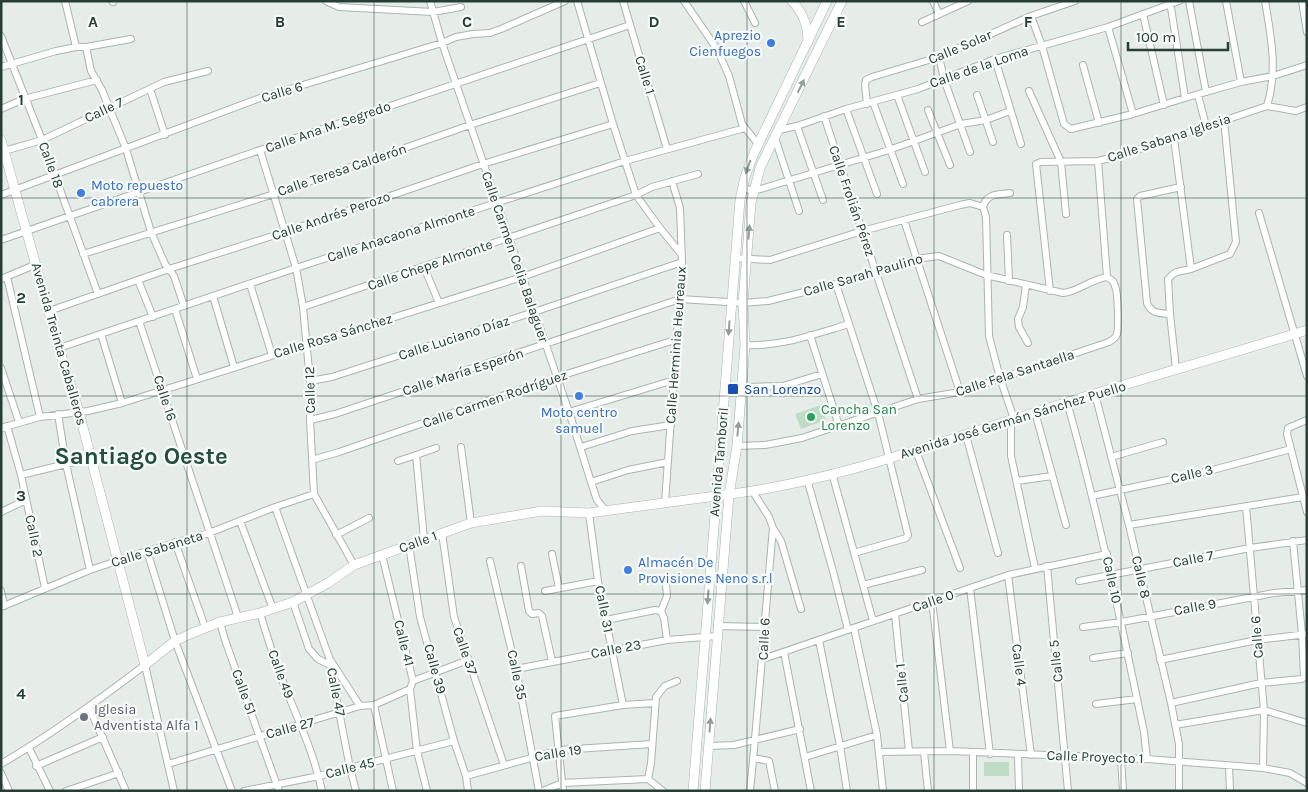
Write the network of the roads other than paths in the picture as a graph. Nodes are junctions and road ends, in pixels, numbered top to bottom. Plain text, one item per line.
1 (65, 1) edge
2 (326, 1) edge
3 (566, 1) edge
4 (577, 1) edge
5 (623, 1) edge
6 (684, 1) edge
7 (744, 1) edge
8 (792, 1) edge
9 (828, 1) edge
10 (933, 1) edge
11 (968, 1) edge
12 (1075, 1) edge
13 (1179, 1) edge
14 (1189, 1) edge
15 (1226, 1) edge
16 (1265, 1) edge
17 (1302, 1) edge
18 (1171, 3) edge
19 (430, 4) edge
20 (840, 4) edge
21 (461, 7) dead end
22 (939, 14) junction
23 (1143, 14) junction
24 (1031, 16) junction
25 (922, 22) dead end
26 (756, 23) dead end
27 (630, 25) junction
28 (1108, 27) junction
29 (1307, 32) edge
30 (1, 36) edge
31 (131, 38) dead end
32 (587, 40) junction
33 (808, 42) junction
34 (442, 43) junction
35 (1042, 46) junction
36 (76, 47) junction
37 (86, 48) junction
38 (939, 57) junction
39 (995, 60) junction
40 (12, 63) junction
41 (1307, 65) edge
42 (1083, 66) dead end
43 (1, 67) edge
44 (208, 71) dead end
45 (1273, 76) junction
46 (944, 79) junction
47 (97, 80) junction
48 (1241, 82) junction
49 (457, 83) junction
50 (600, 83) junction
51 (150, 89) junction
52 (1029, 91) dead end
53 (1206, 92) junction
54 (897, 95) junction
55 (977, 95) dead end
56 (1198, 95) junction
57 (1186, 98) junction
58 (24, 99) junction
59 (870, 103) junction
60 (1164, 105) junction
61 (1267, 106) junction
62 (109, 107) junction
63 (1307, 107) edge
64 (1, 109) edge
65 (846, 109) junction
66 (928, 110) dead end
67 (1010, 111) junction
68 (1133, 114) junction
69 (824, 116) junction
70 (986, 120) junction
71 (1224, 120) junction
72 (1100, 123) junction
73 (612, 124) junction
74 (961, 124) junction
75 (470, 125) junction
76 (797, 126) junction
77 (1206, 126) junction
78 (745, 128) junction
79 (936, 133) junction
80 (777, 134) junction
81 (165, 135) junction
82 (1174, 138) junction
83 (1, 140) edge
84 (42, 140) junction
85 (913, 142) junction
86 (994, 142) dead end
87 (758, 144) junction
88 (1021, 144) dead end
89 (126, 149) junction
90 (667, 149) junction
91 (260, 150) junction
92 (889, 150) junction
93 (3, 152) edge
94 (970, 152) dead end
95 (863, 157) junction
96 (625, 161) junction
97 (1098, 161) junction
98 (1061, 162) junction
99 (483, 164) junction
100 (840, 165) junction
101 (950, 165) dead end
102 (813, 172) junction
103 (925, 172) dead end
104 (698, 174) dead end
105 (54, 175) junction
106 (789, 180) junction
107 (672, 181) junction
108 (903, 184) dead end
109 (742, 188) junction
110 (1181, 188) junction
111 (15, 190) junction
112 (754, 191) junction
113 (139, 192) junction
114 (1010, 193) dead end
115 (274, 194) junction
116 (877, 194) dead end
117 (1, 195) edge
118 (636, 195) junction
119 (822, 200) dead end
120 (497, 203) junction
121 (983, 207) junction
122 (799, 211) dead end
123 (1259, 213) dead end
124 (1066, 214) dead end
125 (70, 216) junction
126 (904, 220) junction
127 (660, 228) junction
128 (862, 231) junction
129 (27, 232) junction
130 (151, 232) junction
131 (285, 232) junction
132 (1007, 235) dead end
133 (510, 238) junction
134 (1, 240) edge
135 (83, 254) junction
136 (681, 254) junction
137 (734, 258) junction
138 (746, 259) junction
139 (915, 259) junction
140 (682, 262) junction
141 (37, 264) junction
142 (296, 268) junction
143 (424, 268) junction
144 (169, 269) junction
145 (1191, 269) junction
146 (876, 272) junction
147 (986, 276) junction
148 (522, 277) junction
149 (1108, 277) junction
150 (4, 278) edge
151 (138, 280) junction
152 (1009, 281) junction
153 (250, 284) junction
154 (836, 284) junction
155 (1026, 285) junction
156 (1050, 291) junction
157 (98, 294) junction
158 (213, 296) junction
159 (680, 299) junction
160 (731, 302) junction
161 (439, 304) junction
162 (743, 304) junction
163 (184, 306) junction
164 (303, 307) junction
165 (175, 309) junction
166 (50, 311) junction
167 (534, 312) junction
168 (1170, 314) junction
169 (153, 316) junction
170 (139, 322) junction
171 (849, 324) junction
172 (1307, 330) edge
173 (101, 334) junction
174 (1294, 334) junction
175 (810, 335) junction
176 (678, 338) junction
177 (308, 343) junction
178 (1028, 343) dead end
179 (546, 345) junction
180 (745, 345) junction
181 (59, 348) junction
182 (272, 355) junction
183 (234, 367) junction
184 (1, 368) edge
185 (1176, 369) junction
186 (822, 374) junction
187 (1307, 376) edge
188 (557, 377) junction
189 (1000, 378) junction
190 (197, 379) junction
191 (674, 380) junction
192 (310, 381) junction
193 (742, 387) junction
194 (162, 390) junction
195 (960, 392) junction
196 (1095, 394) junction
197 (918, 399) junction
198 (122, 402) junction
199 (1067, 402) junction
200 (79, 412) junction
201 (569, 412) junction
202 (1035, 412) junction
203 (878, 413) junction
204 (58, 414) junction
205 (40, 417) junction
206 (1012, 419) junction
207 (310, 420) junction
208 (1307, 420) edge
209 (20, 422) junction
210 (671, 425) junction
211 (839, 426) junction
212 (4, 427) edge
213 (966, 435) junction
214 (1163, 442) dead end
215 (737, 446) junction
216 (461, 447) dead end
217 (581, 447) junction
218 (436, 448) dead end
219 (1291, 449) junction
220 (916, 451) junction
221 (416, 455) junction
222 (1112, 457) junction
223 (91, 458) junction
224 (889, 458) junction
225 (312, 460) junction
226 (398, 461) dead end
227 (668, 462) junction
228 (66, 464) junction
229 (832, 473) junction
230 (21, 475) junction
231 (1052, 476) junction
232 (807, 479) junction
233 (1017, 481) junction
234 (591, 482) junction
235 (1120, 491) junction
236 (752, 492) junction
237 (314, 494) junction
238 (729, 495) junction
239 (716, 496) junction
240 (1092, 496) junction
241 (1303, 497) junction
242 (26, 500) junction
243 (665, 503) junction
244 (1246, 506) junction
245 (275, 507) junction
246 (606, 511) junction
247 (1, 512) edge
248 (1307, 512) edge
249 (589, 513) junction
250 (369, 518) dead end
251 (240, 521) junction
252 (472, 523) junction
253 (1066, 525) dead end
254 (1129, 525) junction
255 (773, 528) junction
256 (442, 533) junction
257 (208, 534) junction
258 (336, 535) junction
259 (424, 539) junction
260 (1307, 540) edge
261 (1293, 541) junction
262 (175, 542) junction
263 (409, 545) junction
264 (1250, 548) junction
265 (147, 551) junction
266 (854, 553) junction
267 (998, 553) dead end
268 (552, 554) dead end
269 (1107, 554) junction
270 (382, 555) junction
271 (117, 561) junction
272 (490, 561) dead end
273 (354, 565) junction
274 (521, 566) dead end
275 (1047, 566) junction
276 (960, 568) dead end
277 (1036, 568) junction
278 (90, 570) junction
279 (922, 570) dead end
280 (1139, 570) junction
281 (1008, 575) junction
282 (1111, 576) junction
283 (598, 581) junction
284 (1079, 581) dead end
285 (666, 584) dead end
286 (863, 585) junction
287 (46, 588) junction
288 (559, 588) junction
289 (970, 588) junction
290 (1298, 589) junction
291 (1307, 590) edge
292 (1, 591) edge
293 (545, 591) dead end
294 (308, 595) junction
295 (1254, 596) junction
296 (932, 601) junction
297 (293, 602) junction
298 (3, 606) edge
299 (273, 609) junction
300 (800, 609) dead end
301 (660, 610) junction
302 (260, 613) junction
303 (896, 614) junction
304 (1150, 616) junction
305 (238, 617) junction
306 (606, 620) junction
307 (220, 622) junction
308 (873, 622) junction
309 (1122, 622) junction
310 (717, 626) junction
311 (205, 627) junction
312 (764, 627) junction
313 (1083, 627) dead end
314 (851, 629) junction
315 (1304, 634) edge
316 (716, 636) junction
317 (705, 637) junction
318 (667, 640) junction
319 (819, 640) junction
320 (1258, 640) junction
321 (175, 641) junction
322 (612, 650) junction
323 (784, 652) junction
324 (1128, 653) junction
325 (1093, 658) dead end
326 (763, 659) junction
327 (468, 660) junction
328 (1160, 660) junction
329 (552, 662) junction
330 (330, 663) junction
331 (145, 665) junction
332 (516, 669) junction
333 (436, 672) junction
334 (413, 680) junction
335 (677, 681) dead end
336 (1261, 683) junction
337 (410, 689) junction
338 (1137, 699) junction
339 (655, 703) junction
340 (1171, 703) junction
341 (1096, 704) dead end
342 (374, 705) junction
343 (623, 705) junction
344 (360, 706) junction
345 (89, 707) junction
346 (1264, 710) junction
347 (340, 712) junction
348 (1307, 722) edge
349 (1175, 725) junction
350 (301, 726) junction
351 (800, 729) junction
352 (877, 735) junction
353 (260, 736) junction
354 (103, 737) junction
355 (454, 741) junction
356 (756, 741) junction
357 (652, 744) junction
358 (708, 746) junction
359 (840, 746) junction
360 (28, 748) junction
361 (217, 750) junction
362 (560, 750) junction
363 (417, 751) junction
364 (909, 751) junction
365 (950, 751) junction
366 (879, 752) junction
367 (924, 752) junction
368 (973, 753) junction
369 (990, 754) junction
370 (1018, 755) junction
371 (1031, 755) junction
372 (533, 757) junction
373 (805, 757) junction
374 (1066, 757) junction
375 (754, 758) junction
376 (1121, 758) junction
377 (1147, 759) junction
378 (385, 760) junction
379 (1178, 762) junction
380 (1, 764) edge
381 (168, 764) junction
382 (504, 765) junction
383 (36, 766) junction
384 (1230, 766) junction
385 (350, 768) junction
386 (1264, 768) junction
387 (1, 773) edge
388 (119, 773) junction
389 (319, 776) junction
390 (466, 776) junction
391 (648, 778) junction
392 (562, 783) junction
393 (1307, 783) edge
394 (279, 787) edge
395 (9, 791) edge
396 (50, 791) edge
397 (66, 791) edge
398 (126, 791) edge
399 (174, 791) edge
400 (232, 791) edge
401 (244, 791) edge
402 (322, 791) edge
403 (356, 791) edge
404 (393, 791) edge
405 (427, 791) edge
406 (468, 791) edge
407 (541, 791) edge
408 (564, 791) edge
409 (663, 791) edge
410 (694, 791) edge
411 (705, 791) edge
412 (750, 791) edge
413 (775, 791) edge
414 (810, 791) edge
415 (847, 791) edge
416 (883, 791) edge
417 (928, 791) edge
418 (973, 791) edge
419 (1019, 791) edge
420 (1068, 791) edge
421 (1123, 791) edge
422 (1179, 791) edge
423 (1230, 791) edge

1 - 36 street
2 - 19 street
3 - 34 street, Calle 6
4 - 32 street, Calle Herminia Heureaux
5 - 27 street, Calle 1
6 - 78 street
7 - 26 street
8 - 33 main road
9 - 20 main road
9 - 33 main road, Avenida Tamboril
10 - 22 street
11 - 22 street
12 - 24 street, Calle Solar
13 - 18 street, Calle de la Loma
14 - 53 street
15 - 48 street
16 - 45 street
17 - 29 street
18 - 23 street, Calle de la Loma
18 - 57 street
19 - 21 street
19 - 34 street, Calle Carmen Celia Balaguer
80 -> 20 main road, Avenida Tamboril
22 - 25 street
23 - 28 street, Calle de la Loma
23 - 60 street
24 - 35 street
24 - 38 street, Calle Solar
27 - 32 street, Calle Ana M. Segredo
27 - 90 street, Calle 1
28 - 35 street, Calle de la Loma
28 - 68 street
30 - 40 street, Calle 18
31 - 37 street
32 - 49 street, Calle Ana M. Segredo
32 - 50 street, Calle Herminia Heureaux
33 - 87 main road, Avenida Tamboril
34 - 49 street, Calle Carmen Celia Balaguer
34 - 81 street, Calle 6
35 - 39 street, Calle de la Loma
35 - 72 street
36 - 37 street
36 - 40 street
37 - 47 street
38 - 46 street
38 - 59 street, Calle Solar
39 - 46 street, Calle de la Loma
39 - 67 street
40 - 43 street
40 - 58 street, Calle 18
41 - 45 street
42 - 72 street
44 - 51 street, Calle 7
45 - 48 street
45 - 61 street
46 - 54 street, Calle de la Loma
46 - 74 street
47 - 58 street
47 - 62 street
48 - 53 street
49 - 75 street, Calle Carmen Celia Balaguer
49 - 91 street, Calle Ana M. Segredo
50 - 73 street, Calle Herminia Heureaux
50 - 75 street, Calle Teresa Calderón
51 - 62 street, Calle 7
51 - 81 street
52 - 98 street
53 - 56 street
54 - 59 street, Calle de la Loma
54 - 85 street
55 - 70 street
56 - 57 street
56 - 77 street
57 - 60 street
58 - 64 street
58 - 84 street, Calle 18
59 - 65 street, Calle de la Loma
59 - 92 street
60 - 68 street
61 - 63 street, Calle Sabana Iglesia
61 - 71 street, Calle Sabana Iglesia
62 - 84 street, Calle 7
62 - 89 street
65 - 69 street, Calle de la Loma
65 - 95 street
66 - 79 street
67 - 70 street
67 - 88 street
68 - 72 street
69 - 76 street, Calle de la Loma
69 - 100 street, Calle Frolián Pérez
70 - 74 street
70 - 86 street
71 - 77 street, Calle Sabana Iglesia
71 - 145 street
73 - 96 street, Calle Herminia Heureaux
73 - 99 street, Calle Andrés Perozo
74 - 79 street
74 - 94 street
75 - 99 street, Calle Carmen Celia Balaguer
75 - 115 street, Calle Teresa Calderón
76 - 80 street, Calle de la Loma
76 - 102 street
77 - 82 street, Calle Sabana Iglesia
78 - 87 street
78 - 90 street, Calle Anacaona Almonte
79 - 85 street
79 - 101 street
80 - 106 street
80 - 112 main road, Avenida Tamboril
81 - 89 street, Calle 6
82 - 97 street, Calle Sabana Iglesia
82 - 110 street
83 - 93 main road, Avenida Treinta Caballeros
84 - 93 street, Calle 7
84 - 105 street, Calle 18
85 - 92 street
85 - 103 street
87 -> 109 main road, Avenida Tamboril
89 - 105 street, Calle 6
89 - 113 street
90 - 96 street, Calle Anacaona Almonte
91 - 113 street, Calle Ana M. Segredo
91 - 115 street, Calle 12
92 - 95 street
92 - 108 street
93 - 111 main road, Avenida Treinta Caballeros
95 - 100 street
95 - 116 street
96 - 118 street, Calle Herminia Heureaux
96 - 120 street, Calle Anacaona Almonte
97 - 98 street, Calle Sabana Iglesia
97 - 149 street
98 - 124 street
98 - 156 street, Calle Sabana Iglesia
99 - 120 street, Calle Carmen Celia Balaguer
99 - 131 street, Calle Andrés Perozo
100 - 102 street
100 - 128 street, Calle Frolián Pérez
102 - 106 street
102 - 119 street
104 - 107 street, Calle Chepe Almonte
105 - 111 street, Calle 6
105 - 125 street, Calle 18
106 - 112 street
106 - 122 street
107 - 118 street, Calle Chepe Almonte
107 - 136 street
109 - 112 street
109 - 137 main road, Avenida Tamboril
110 - 145 street
110 - 168 street
111 - 117 street, Calle 6
111 - 129 main road, Avenida Treinta Caballeros
138 -> 112 main road, Avenida Tamboril
113 - 125 street, Calle Ana M. Segredo
113 - 130 street
114 - 121 street
115 - 130 street, Calle Teresa Calderón
115 - 131 street, Calle 12
118 - 127 street, Calle Herminia Heureaux
118 - 133 street, Calle Chepe Almonte
120 - 133 street, Calle Carmen Celia Balaguer
120 - 142 street, Calle Anacaona Almonte
121 - 126 street
121 - 147 street
123 - 174 street
125 - 129 street, Calle Ana M. Segredo
125 - 135 street, Calle 18
126 - 128 street
126 - 139 street
127 - 136 street, Calle Herminia Heureaux
127 - 148 street, Calle Rosa Sánchez
128 - 138 street
128 - 146 street, Calle Frolián Pérez
129 - 134 street
129 - 141 main road, Avenida Treinta Caballeros
130 - 135 street, Calle Teresa Calderón
130 - 144 street
131 - 142 street, Calle 12
131 - 144 street, Calle Andrés Perozo
132 - 152 street
133 - 143 street, Calle Chepe Almonte
133 - 148 street, Calle Carmen Celia Balaguer
135 - 157 street, Calle 18
136 - 140 street, Calle Herminia Heureaux
137 - 138 street
137 - 160 main road, Avenida Tamboril
138 - 162 main road, Avenida Tamboril
139 - 146 street, Calle Sarah Paulino
139 - 147 street, Calle Sarah Paulino
139 - 195 street
140 - 159 street, Calle Herminia Heureaux
140 - 167 street, Calle Luciano Díaz
141 - 150 street
141 - 166 main road, Avenida Treinta Caballeros
142 - 153 street, Calle Anacaona Almonte
142 - 164 street, Calle 12
143 - 161 street
143 - 164 street, Calle Chepe Almonte
144 - 151 street, Calle Andrés Perozo
144 - 163 street
145 - 168 street
146 - 154 street, Calle Sarah Paulino
146 - 197 street, Calle Frolián Pérez
147 - 152 street, Calle Sarah Paulino
147 - 189 street
148 - 161 street, Calle Rosa Sánchez
148 - 167 street, Calle Carmen Celia Balaguer
149 - 156 street, Calle Sarah Paulino
149 - 189 street, Calle Fela Santaella
150 - 205 street
151 - 157 street, Calle Andrés Perozo
151 - 169 street
152 - 155 street, Calle Sarah Paulino
153 - 158 street, Calle Anacaona Almonte
153 - 182 street
154 - 162 street, Calle Sarah Paulino
154 - 171 street
155 - 156 street, Calle Sarah Paulino
155 - 178 street
157 - 166 street, Calle Andrés Perozo
158 - 163 street, Calle Anacaona Almonte
158 - 183 street
159 - 160 street, Calle María Esperón
159 - 176 street, Calle Herminia Heureaux
159 - 179 street, Calle María Esperón
160 - 162 street, Calle Sarah Paulino
160 -> 239 main road, Avenida Tamboril
161 - 177 street, Calle Rosa Sánchez
162 - 180 main road, Avenida Tamboril
163 - 165 street, Calle Anacaona Almonte
164 - 177 street, Calle 12
165 - 169 street, Calle Anacaona Almonte
165 - 190 street
166 - 181 main road, Avenida Treinta Caballeros
167 - 179 street, Calle Carmen Celia Balaguer
167 - 192 street, Calle Luciano Díaz
168 - 185 street
169 - 170 street, Calle Anacaona Almonte
170 - 173 street, Calle Anacaona Almonte
170 - 194 street, Calle 16
171 - 175 street
171 - 203 street
172 - 174 main road, Avenida José Germán Sánchez Puello
173 - 181 street, Calle Anacaona Almonte
173 - 198 street
174 - 185 main road, Avenida José Germán Sánchez Puello
174 - 187 street
175 - 180 street
175 - 186 street
176 - 188 street, Calle Carmen Rodríguez
176 - 191 street, Calle Herminia Heureaux
177 - 182 street, Calle Rosa Sánchez
177 - 192 street, Calle 12
179 - 188 street, Calle Carmen Celia Balaguer
179 - 207 street, Calle María Esperón
180 - 193 main road, Avenida Tamboril
181 - 200 main road, Avenida Treinta Caballeros
182 - 183 street, Calle Rosa Sánchez
183 - 190 street, Calle Rosa Sánchez
184 - 209 street
185 - 196 main road, Avenida José Germán Sánchez Puello
186 - 193 street
186 - 211 street
188 - 201 street, Calle Carmen Celia Balaguer
188 - 225 street, Calle Carmen Rodríguez
189 - 195 street, Calle Fela Santaella
189 - 206 street
190 - 194 street, Calle Rosa Sánchez
191 - 201 street
191 - 210 street, Calle Herminia Heureaux
192 - 207 street, Calle 12
215 -> 193 main road, Avenida Tamboril
194 - 198 street, Calle Rosa Sánchez
194 - 257 street, Calle 16
195 - 197 street, Calle Fela Santaella
196 - 199 main road, Avenida José Germán Sánchez Puello
196 - 222 street, Calle 8
197 - 203 street, Calle Fela Santaella
198 - 200 street, Calle Rosa Sánchez
199 - 202 main road, Avenida José Germán Sánchez Puello
199 - 240 street, Calle 10
200 - 204 street, Calle Rosa Sánchez
200 - 223 main road, Avenida Treinta Caballeros
201 - 217 street, Calle Carmen Celia Balaguer
202 - 206 main road, Avenida José Germán Sánchez Puello
202 - 231 street
203 - 211 street, Calle Fela Santaella
203 - 224 street
204 - 205 street, Calle Rosa Sánchez
204 - 228 street
205 - 209 street, Calle Rosa Sánchez
206 - 213 main road, Avenida José Germán Sánchez Puello
206 - 233 street
207 - 225 street, Calle 12
208 - 219 street
209 - 212 street, Calle Rosa Sánchez
210 - 217 street
210 - 227 street, Calle Herminia Heureaux
211 - 215 street, Calle Fela Santaella
212 - 230 street, Calle 2
213 - 220 main road, Avenida José Germán Sánchez Puello
213 - 267 street
214 - 222 street
215 - 238 main road, Avenida Tamboril
216 - 252 street
217 - 234 street, Calle Carmen Celia Balaguer
218 - 221 street
219 - 235 street, Calle 3
219 - 241 street
220 - 224 main road, Avenida José Germán Sánchez Puello
220 - 276 street
221 - 226 street
221 - 259 street
222 - 235 street, Calle 8
223 - 228 street
223 - 271 main road, Avenida Treinta Caballeros
224 - 229 main road, Avenida José Germán Sánchez Puello
224 - 266 street
225 - 237 street, Calle 12
227 - 234 street
227 - 243 street, Calle Herminia Heureaux
228 - 230 street
228 - 278 street
229 - 232 main road, Avenida José Germán Sánchez Puello
229 - 266 street
230 - 242 street, Calle 2
231 - 233 street
231 - 253 street
232 - 236 main road, Avenida José Germán Sánchez Puello
232 - 314 street
233 - 277 street
234 - 246 street, Calle Carmen Celia Balaguer
235 - 240 street, Calle 3
235 - 254 street, Calle 8
236 - 238 main road, Avenida José Germán Sánchez Puello
236 - 255 street
237 - 245 street, Calle Sabaneta
237 - 258 street, Calle 12
238 - 239 main road, Avenida José Germán Sánchez Puello
238 - 310 main road, Avenida Tamboril
239 - 243 main road, Calle 1
239 -> 317 main road, Avenida Tamboril
240 - 269 street, Calle 10
241 - 244 street
241 - 248 street
242 - 247 street
242 - 287 street, Calle 2
243 - 246 main road, Calle 1
244 - 254 street
244 - 264 street, Calle 6
245 - 251 street, Calle Sabaneta
245 - 294 street, Calle 47
246 - 249 main road, Calle 1
249 - 252 main road, Calle 1
249 - 283 street, Calle 31
250 - 258 street
251 - 257 street, Calle Sabaneta
251 - 299 street
252 - 256 main road, Calle 1
254 - 280 street, Calle 8
255 - 300 street
255 - 312 street, Calle 6
256 - 259 main road, Calle 1
256 - 327 street, Calle 37
257 - 262 street, Calle Sabaneta
257 - 305 street, Calle 16
258 - 273 street, Calle 12
259 - 263 main road, Calle 1
260 - 261 street, Calle 7
261 - 264 street, Calle 7
261 - 290 street
262 - 265 street, Calle Sabaneta
262 - 311 street
263 - 270 main road, Calle 1
263 - 333 street, Calle 39
264 - 280 street, Calle 7
264 - 295 street, Calle 6
265 - 271 street, Calle Sabaneta
265 - 321 street
266 - 286 street
268 - 288 street
269 - 275 street, Calle 0
269 - 282 street, Calle 10
270 - 273 main road, Calle 1
270 - 334 street, Calle 41
271 - 278 street, Calle Sabaneta
271 - 331 main road, Avenida Treinta Caballeros
272 - 332 street, Calle 35
273 - 294 main road, Calle 1
274 - 329 street
275 - 277 street, Calle 0
275 - 374 street, Calle 5
277 - 281 street, Calle 0
278 - 287 street, Calle Sabaneta
279 - 286 street
280 - 282 street, Calle 7
280 - 304 street, Calle 8
281 - 289 street, Calle 0
281 - 371 street, Calle 4
282 - 284 street, Calle 7
282 - 309 street, Calle 10
283 - 288 street
283 - 306 street, Calle 31
285 - 301 street
286 - 308 street
287 - 298 street, Calle Sabaneta
288 - 293 street
289 - 296 street, Calle 0
289 - 369 street
290 - 291 street, Calle 9
290 - 295 street, Calle 9
290 - 315 street
292 - 298 street
294 - 297 main road, Calle 1
294 - 330 street, Calle 47
295 - 304 street, Calle 9
295 - 320 street, Calle 6
296 - 303 street, Calle 0
296 - 365 street
297 - 299 main road, Calle 1
297 - 330 street
299 - 302 main road, Calle 1
301 - 306 street
301 - 318 street
302 - 305 main road, Calle 1
302 - 350 street, Calle 49
303 - 308 street, Calle 0
303 - 364 street, Calle 1
304 - 309 street, Calle 9
304 - 328 street, Calle 8
305 - 307 main road, Calle 1
306 - 322 street, Calle 31
307 - 311 main road, Calle 1
307 - 353 street, Calle 51
308 - 314 street, Calle 0
309 - 313 street, Calle 9
309 - 324 street, Calle 10
310 - 312 street
310 - 316 main road, Avenida Tamboril
311 - 321 main road, Calle 1
312 - 326 street, Calle 6
314 - 319 street, Calle 0
314 - 352 street
315 - 320 street
315 - 336 street
316 - 317 street, Calle 23
358 -> 316 main road, Avenida Tamboril
317 - 318 street, Calle 23
317 - 410 main road, Avenida Tamboril
318 - 322 street, Calle 23
319 - 323 street, Calle 0
319 - 359 street
320 - 328 street
320 - 336 street, Calle 6
321 - 331 main road, Calle 1
321 - 361 street
322 - 329 street, Calle 23
322 - 343 street, Calle 31
323 - 326 street, Calle 0
323 - 351 street
324 - 325 street
324 - 338 street, Calle 10
326 - 356 street, Calle 6
327 - 333 street
327 - 382 street, Calle 37
328 - 340 street, Calle 8
329 - 332 street, Calle 23
330 - 344 street
330 - 347 street, Calle 47
331 - 345 street
331 - 381 street
332 - 372 street, Calle 35
333 - 334 street
333 - 355 street, Calle 39
334 - 337 street, Calle 41
335 - 339 street
336 - 340 street
336 - 346 street, Calle 6
337 - 342 street, Calle 27
337 - 363 street, Calle 41
338 - 341 street
338 - 377 street, Calle 10
339 - 343 street
339 - 357 street
340 - 349 street, Calle 8
342 - 344 street, Calle 27
342 - 378 street
343 - 362 street
344 - 347 street, Calle 27
345 - 354 street
345 - 360 street
346 - 348 street
346 - 349 street
346 - 386 street, Calle 6
347 - 350 street, Calle 27
347 - 385 street, Calle 47
349 - 379 street, Calle 8
350 - 353 street, Calle 27
350 - 389 street, Calle 49
351 - 356 street
351 - 373 street
352 - 359 street
352 - 366 street
353 - 361 street, Calle 27
353 - 394 street, Calle 51
354 - 383 street
354 - 388 street
355 - 363 street, Calle 45
355 - 390 street, Calle 39
356 - 358 street
356 - 375 street, Calle 6
357 - 362 street, Calle 19
357 - 391 street
358 - 411 main road, Avenida Tamboril
359 - 373 street
359 - 415 street
360 - 380 street
360 - 383 street
361 - 381 street, Calle 27
361 - 400 street
362 - 372 street, Calle 19
362 - 392 street
363 - 378 street, Calle 45
363 - 405 street, Calle 41
364 - 366 street, Calle Proyecto 1
364 - 367 street, Calle Proyecto 1
365 - 367 street, Calle Proyecto 1
365 - 368 street, Calle Proyecto 1
366 - 416 street
367 - 417 street
368 - 369 street, Calle Proyecto 1
368 - 418 street
369 - 370 street, Calle Proyecto 1
370 - 371 street, Calle Proyecto 1
370 - 419 street
371 - 374 street, Calle Proyecto 1
372 - 382 street, Calle 19
372 - 407 street, Calle 35
373 - 414 street
374 - 376 street, Calle Proyecto 1
374 - 420 street, Calle 5
375 - 412 street, Calle 6
375 - 413 street
376 - 377 street, Calle Proyecto 1
376 - 421 street
377 - 379 street, Calle Proyecto 1
378 - 385 street, Calle 45
378 - 404 street
379 - 384 street, Calle Proyecto 1
379 - 422 street, Calle 8
381 - 399 street
382 - 390 street, Calle 19
383 - 396 street
384 - 386 street, Calle Proyecto 1
384 - 423 street
385 - 389 street, Calle 45
385 - 403 street, Calle 47
386 - 393 street, Calle Proyecto 1
387 - 395 street
388 - 397 street
388 - 398 street
389 - 394 street, Calle 45
389 - 402 street, Calle 49
390 - 406 street, Calle 39
391 - 392 street
391 - 409 street
392 - 407 street
392 - 408 street
394 - 401 street, Calle 45

